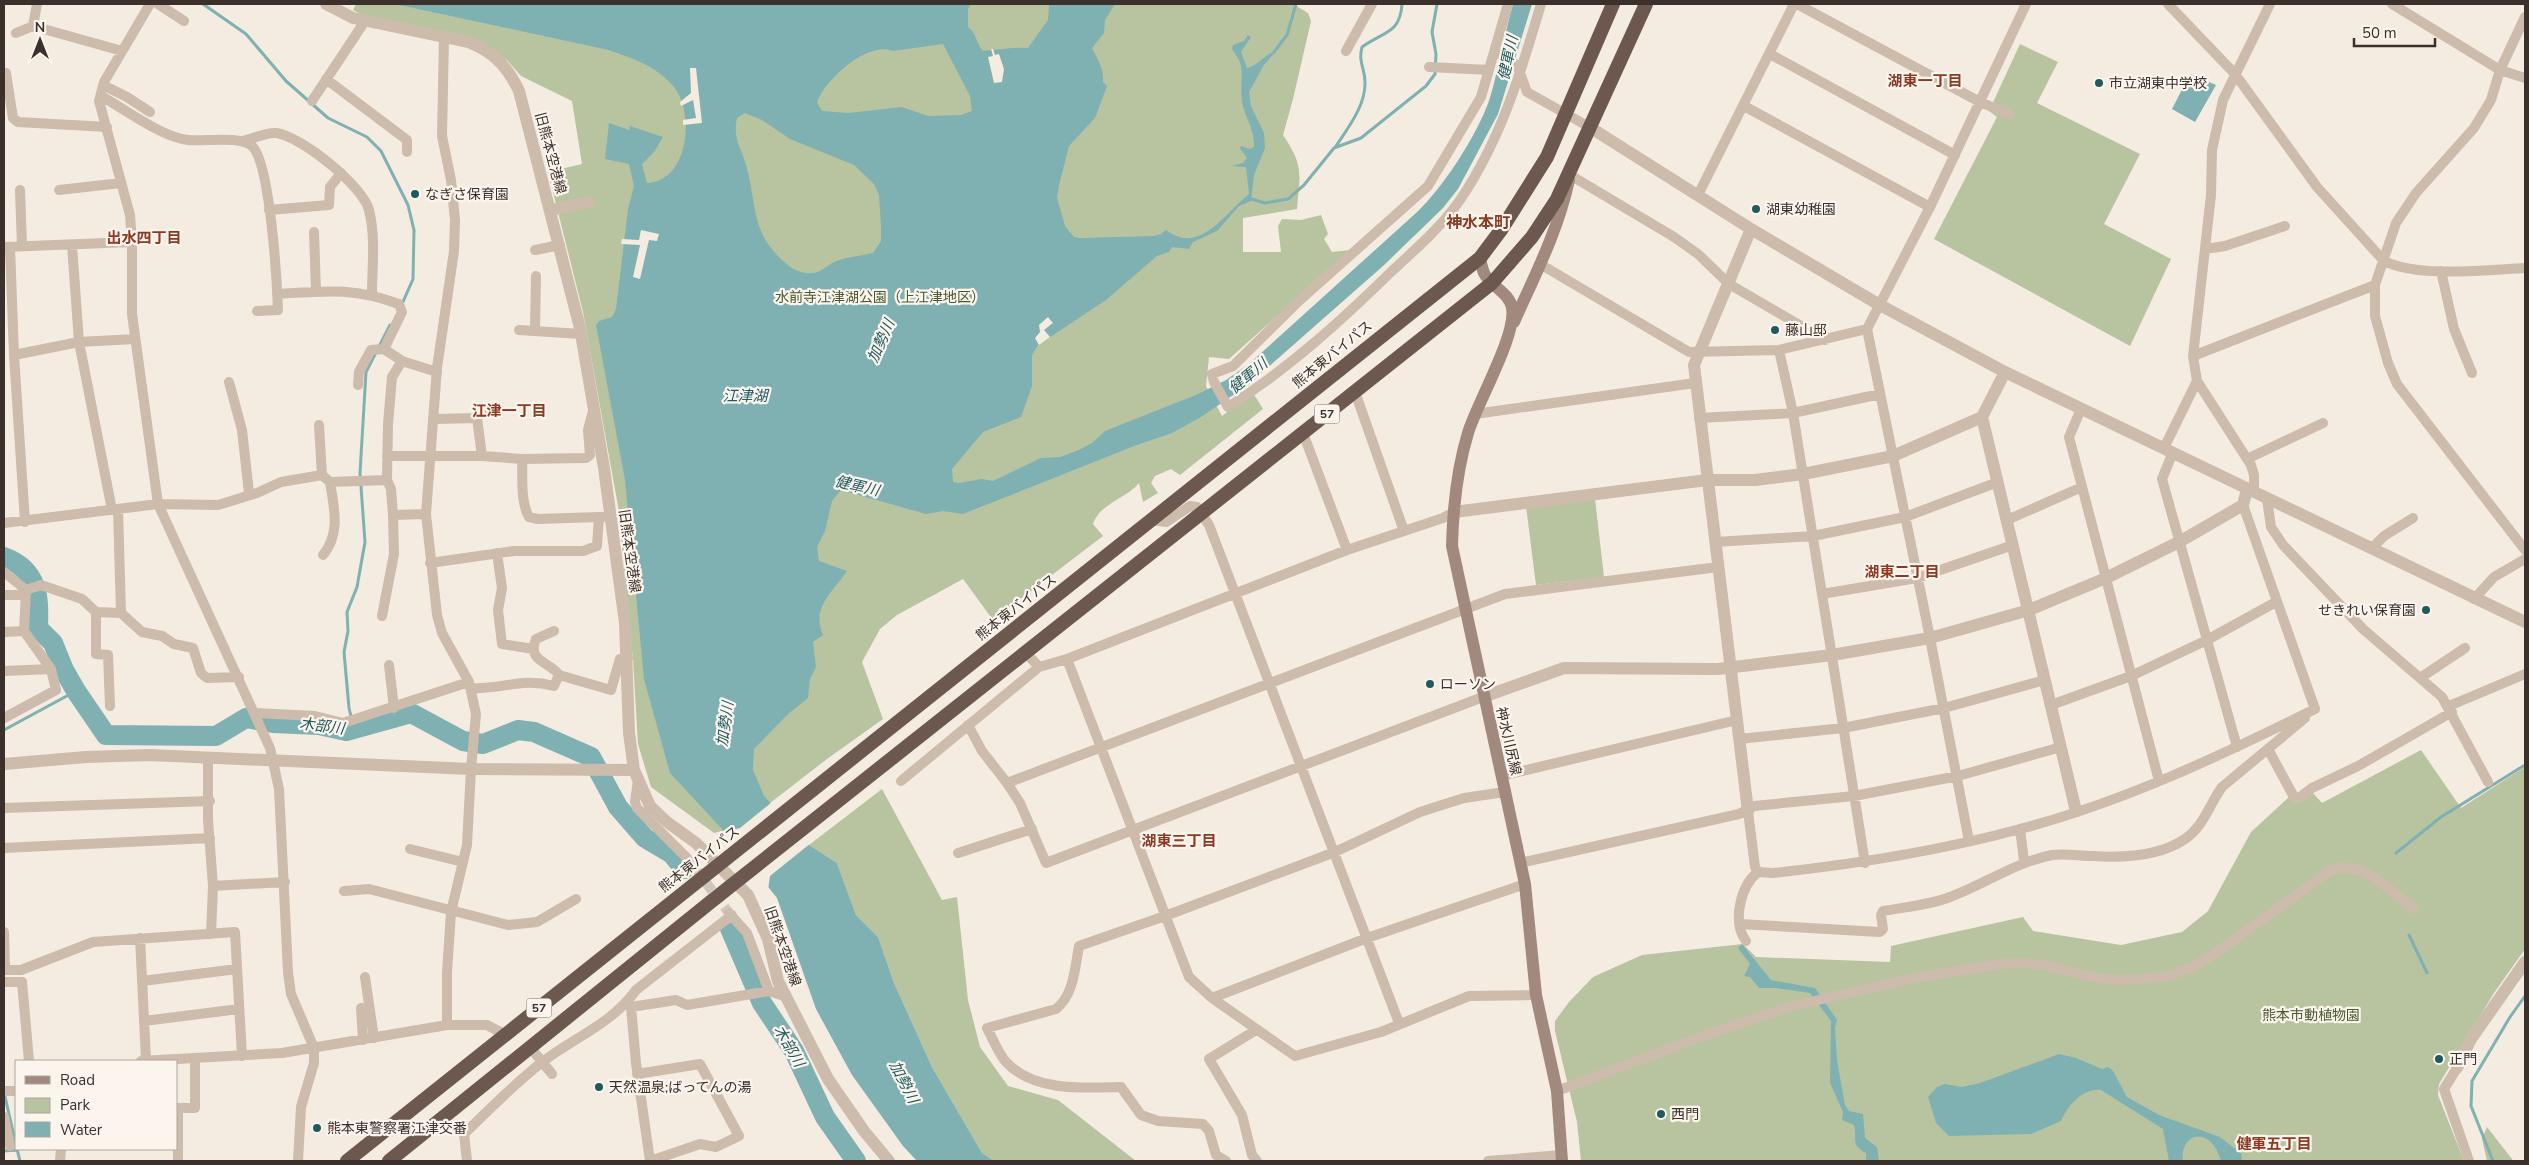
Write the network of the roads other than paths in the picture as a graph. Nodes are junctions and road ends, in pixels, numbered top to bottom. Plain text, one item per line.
1 (150, 4) edge
2 (158, 4) edge
3 (326, 4) edge
4 (1372, 4) edge
5 (1508, 4) edge
6 (1541, 4) edge
7 (1613, 4) edge
8 (1646, 4) edge
9 (1795, 4) edge
10 (2026, 4) edge
11 (2168, 4) edge
12 (2270, 4) edge
13 (2392, 4) edge
14 (34, 5) edge
15 (2525, 18) edge
16 (184, 21) dead end
17 (365, 21) junction
18 (33, 26) junction
19 (16, 32) dead end
20 (444, 37) junction
21 (122, 51) junction
22 (1346, 51) dead end
23 (1496, 52) junction
24 (1770, 54) junction
25 (1429, 67) dead end
26 (1490, 70) junction
27 (1519, 70) junction
28 (2500, 70) junction
29 (6, 73) dead end
30 (2235, 74) junction
31 (2525, 78) edge
32 (326, 79) junction
33 (102, 91) junction
34 (312, 101) dead end
35 (1980, 102) junction
36 (1744, 106) junction
37 (150, 112) dead end
38 (2009, 114) dead end
39 (1565, 115) junction
40 (107, 126) junction
41 (1591, 128) junction
42 (242, 141) junction
43 (407, 152) dead end
44 (1955, 155) junction
45 (1572, 172) junction
46 (341, 173) junction
47 (121, 183) junction
48 (20, 190) dead end
49 (59, 190) dead end
50 (1698, 195) junction
51 (589, 202) dead end
52 (1930, 207) junction
53 (269, 210) junction
54 (551, 210) junction
55 (2285, 226) dead end
56 (1752, 229) junction
57 (314, 232) dead end
58 (132, 242) junction
59 (72, 245) junction
60 (560, 245) junction
61 (22, 246) junction
62 (7, 247) edge
63 (2204, 249) junction
64 (535, 250) dead end
65 (1480, 258) junction
66 (2384, 261) junction
67 (1540, 264) junction
68 (2525, 268) edge
69 (2441, 271) junction
70 (536, 276) dead end
71 (1492, 283) junction
72 (1729, 284) junction
73 (2376, 285) junction
74 (316, 292) junction
75 (278, 294) junction
76 (372, 294) junction
77 (1878, 304) junction
78 (257, 311) dead end
79 (1867, 329) junction
80 (518, 330) dead end
81 (535, 331) junction
82 (581, 334) junction
83 (1508, 336) junction
84 (135, 339) junction
85 (1825, 340) junction
86 (79, 342) junction
87 (384, 349) junction
88 (1779, 350) junction
89 (1698, 353) junction
90 (14, 355) junction
91 (2193, 356) junction
92 (402, 361) junction
93 (437, 372) junction
94 (2005, 372) junction
95 (2472, 373) dead end
96 (2197, 381) junction
97 (229, 382) dead end
98 (1695, 383) junction
99 (358, 386) dead end
100 (1356, 392) junction
101 (1880, 394) junction
102 (2081, 409) junction
103 (499, 411) dead end
104 (593, 411) junction
105 (1792, 413) junction
106 (1475, 414) junction
107 (1982, 417) junction
108 (477, 418) junction
109 (1699, 418) junction
110 (434, 419) junction
111 (2323, 423) dead end
112 (319, 425) dead end
113 (1303, 433) junction
114 (2169, 450) junction
115 (387, 456) junction
116 (482, 456) junction
117 (1893, 456) junction
118 (431, 457) junction
119 (522, 459) junction
120 (2248, 459) junction
121 (1803, 474) junction
122 (322, 475) junction
123 (386, 480) junction
124 (1707, 480) junction
125 (330, 482) junction
126 (1998, 482) junction
127 (2082, 487) junction
128 (2251, 491) junction
129 (250, 494) junction
130 (2267, 499) junction
131 (158, 504) junction
132 (2243, 505) junction
133 (115, 510) junction
134 (1454, 512) junction
135 (1202, 513) junction
136 (426, 514) junction
137 (393, 515) junction
138 (605, 517) junction
139 (1905, 517) junction
140 (2413, 518) dead end
141 (1152, 520) junction
142 (2007, 520) junction
143 (25, 522) junction
144 (4, 523) edge
145 (1404, 531) junction
146 (1813, 536) junction
147 (1715, 542) junction
148 (2179, 542) junction
149 (2013, 545) junction
150 (2371, 549) junction
151 (1347, 550) junction
152 (2525, 550) edge
153 (497, 554) junction
154 (323, 555) dead end
155 (2525, 559) edge
156 (430, 563) junction
157 (1718, 567) junction
158 (4, 572) edge
159 (1917, 578) junction
160 (2106, 578) junction
161 (26, 593) junction
162 (1235, 594) junction
163 (1822, 594) junction
164 (4, 595) edge
165 (2474, 599) junction
166 (2276, 602) junction
167 (1464, 608) junction
168 (2029, 610) junction
169 (96, 612) junction
170 (121, 613) junction
171 (382, 616) dead end
172 (2525, 622) edge
173 (24, 631) junction
174 (554, 631) dead end
175 (4, 632) edge
176 (1930, 638) junction
177 (2207, 640) junction
178 (2465, 648) dead end
179 (534, 649) junction
180 (1026, 653) junction
181 (1832, 655) junction
182 (628, 658) junction
183 (1067, 659) junction
184 (388, 664) dead end
185 (1039, 667) junction
186 (1730, 667) junction
187 (51, 669) junction
188 (4, 671) edge
189 (2525, 674) edge
190 (559, 675) junction
191 (2131, 676) junction
192 (238, 677) junction
193 (2420, 678) junction
194 (2045, 680) junction
195 (1269, 683) junction
196 (470, 685) junction
197 (1483, 697) junction
198 (2051, 705) junction
199 (110, 706) dead end
200 (394, 708) junction
201 (1944, 708) junction
202 (2315, 709) junction
203 (2450, 709) junction
204 (254, 713) junction
205 (5, 716) edge
206 (1737, 720) junction
207 (968, 725) junction
208 (1842, 728) junction
209 (1739, 739) junction
210 (1101, 746) junction
211 (2061, 747) junction
212 (2237, 747) junction
213 (2268, 749) junction
214 (208, 758) junction
215 (272, 762) junction
216 (4, 764) edge
217 (1302, 766) junction
218 (470, 769) junction
219 (636, 775) junction
220 (1501, 776) junction
221 (1958, 776) junction
222 (901, 781) dead end
223 (2159, 781) junction
224 (2488, 782) dead end
225 (1007, 783) junction
226 (1505, 792) junction
227 (1854, 796) junction
228 (210, 801) junction
229 (4, 808) edge
230 (1748, 811) junction
231 (2076, 811) junction
232 (2020, 829) junction
233 (1032, 830) junction
234 (1133, 830) junction
235 (210, 838) junction
236 (1969, 841) junction
237 (4, 848) edge
238 (410, 849) dead end
239 (1335, 852) junction
240 (958, 853) dead end
241 (688, 859) tunnel mouth
242 (2024, 861) junction
243 (463, 862) junction
244 (1520, 862) junction
245 (1865, 863) junction
246 (717, 865) junction
247 (1758, 872) junction
248 (741, 879) junction
249 (285, 882) junction
250 (1525, 884) junction
251 (213, 886) junction
252 (344, 890) dead end
253 (576, 899) dead end
254 (2414, 909) dead end
255 (451, 912) junction
256 (1166, 916) junction
257 (1740, 924) junction
258 (4, 932) edge
259 (210, 934) junction
260 (140, 938) junction
261 (1367, 938) junction
262 (1746, 941) dead end
263 (4, 948) edge
264 (2525, 962) edge
265 (237, 969) junction
266 (365, 977) dead end
267 (142, 981) junction
268 (4, 982) edge
269 (769, 991) junction
270 (1536, 995) junction
271 (784, 996) junction
272 (1212, 998) junction
273 (629, 1005) junction
274 (361, 1008) dead end
275 (239, 1009) junction
276 (144, 1021) junction
277 (1399, 1024) junction
278 (448, 1025) junction
279 (1256, 1030) junction
280 (506, 1035) junction
281 (368, 1039) junction
282 (530, 1047) junction
283 (314, 1048) junction
284 (242, 1056) junction
285 (195, 1058) junction
286 (29, 1060) edge
287 (144, 1060) edge
288 (161, 1060) edge
289 (542, 1062) junction
290 (2457, 1068) joint
291 (552, 1074) dead end
292 (637, 1074) junction
293 (1556, 1092) junction
294 (178, 1108) edge
295 (4, 1117) edge
296 (10, 1146) dead end
297 (1562, 1158) edge
298 (298, 1161) edge
299 (347, 1161) edge
300 (388, 1161) edge
301 (467, 1161) edge
302 (650, 1161) edge
303 (889, 1161) edge
304 (1226, 1161) edge
305 (1257, 1161) edge
306 (1488, 1161) edge
307 (2469, 1161) edge

1 - 21 street
2 - 16 street
3 - 17 street, 旧熊本空港線
4 - 22 street
5 - 23 street
6 - 27 street
7 - 39 highway, 熊本東バイパス / 57
8 - 41 highway, 57
9 - 24 street
9 - 35 street
10 - 35 street
11 - 30 street
12 - 30 street
13 - 28 street
14 - 18 street
15 - 28 street
17 - 20 street, 旧熊本空港線
17 - 32 street
18 - 19 street
18 - 21 street
20 - 54 street, 旧熊本空港線
20 - 93 street
21 - 33 street
23 - 26 street
23 - 27 street
24 - 36 street
24 - 44 street
25 - 26 street
26 - 27 street
27 - 39 street
28 - 31 street
28 - 66 street
29 - 40 street
30 - 63 street
30 - 66 street
32 - 34 street
32 - 43 street
33 - 37 street
33 - 40 street
33 - 42 street
35 - 38 street
35 - 44 street
36 - 50 street
36 - 52 street
39 - 41 street
39 - 65 highway, 熊本東バイパス / 57
40 - 47 street
41 - 45 highway, 57
41 - 50 street
42 - 46 street
42 - 53 street
44 - 52 street
45 - 67 main road
45 - 71 highway, 57
45 - 72 street
46 - 53 street
46 - 76 street
47 - 49 street
47 - 58 street
48 - 61 street
50 - 56 street
51 - 54 street
52 - 77 street
53 - 75 street
54 - 60 street, 旧熊本空港線
55 - 63 street
56 - 72 street
56 - 77 street
57 - 74 street
58 - 59 street
58 - 84 street
59 - 61 street
59 - 86 street
60 - 64 street
60 - 82 street, 旧熊本空港線
61 - 62 street
62 - 90 street
63 - 91 street
65 - 71 main road, 神水川尻線
65 - 141 highway, 熊本東バイパス / 57
66 - 69 street
66 - 73 street
67 - 83 main road
67 - 89 street
68 - 69 street
69 - 95 street
70 - 81 street
71 - 83 main road, 神水川尻線
71 - 100 highway, 57
72 - 85 street
72 - 89 street
73 - 91 street
73 - 152 street
74 - 75 street
74 - 76 street
75 - 78 street
76 - 87 street
77 - 79 street
77 - 94 street
79 - 85 street
79 - 101 street
80 - 81 street
81 - 82 street
82 - 104 street, 旧熊本空港線
83 - 106 main road, 神水川尻線
84 - 86 street
84 - 131 street
85 - 88 street
86 - 90 street
86 - 133 street
87 - 92 street
87 - 99 street
88 - 89 street
88 - 105 street
89 - 98 street
90 - 143 street
91 - 96 street
92 - 93 street
92 - 115 street
93 - 110 street
94 - 102 street
94 - 107 street
96 - 114 street
96 - 120 street
97 - 129 street
98 - 106 street
98 - 109 street
100 - 113 highway, 57
100 - 145 street
101 - 105 street
101 - 117 street
102 - 114 street
102 - 127 street
103 - 108 street
104 - 119 street
104 - 138 street, 旧熊本空港線
105 - 109 street
105 - 121 street
106 - 134 main road, 神水川尻線
107 - 117 street
107 - 126 street
108 - 110 street
108 - 116 street
109 - 124 street
110 - 118 street
111 - 120 street
112 - 122 street
113 - 135 highway, 57
113 - 151 street
114 - 128 street
114 - 148 street
115 - 118 street
115 - 123 street
116 - 118 street
116 - 119 street
117 - 121 street
117 - 139 street
118 - 136 street
119 - 138 street
120 - 128 street
121 - 124 street
121 - 146 street
122 - 125 street
122 - 129 street
123 - 125 street
123 - 137 street
124 - 134 street
124 - 147 street
125 - 154 street
126 - 139 street
126 - 142 street
127 - 142 street
127 - 160 street
128 - 130 street
128 - 132 street
129 - 131 street
130 - 150 street
130 - 193 street
131 - 133 street
131 - 192 street
132 - 148 street
132 - 166 street
133 - 143 street
133 - 170 street
134 - 145 street
134 - 167 main road, 神水川尻線
135 - 141 street
135 - 162 street
135 - 180 highway, 57
136 - 137 street
136 - 156 street
137 - 171 street
138 - 153 street
138 - 182 street, 旧熊本空港線
139 - 146 street
139 - 159 street
140 - 150 street
141 - 246 highway, 熊本東バイパス / 57
142 - 149 street
143 - 144 street
145 - 151 street
146 - 147 street
146 - 163 street
147 - 157 street
148 - 160 street
148 - 177 street
149 - 159 street
149 - 168 street
150 - 165 street
151 - 162 street
153 - 156 street
153 - 179 street
155 - 165 street
156 - 196 street
157 - 167 street
157 - 186 street
158 - 161 street
159 - 163 street
159 - 176 street
160 - 168 street
160 - 191 street
161 - 164 street
161 - 169 street
161 - 173 street
162 - 183 street
162 - 195 street
163 - 181 street
165 - 172 street
166 - 177 street
166 - 202 street
167 - 195 street
167 - 197 main road, 神水川尻線
168 - 176 street
168 - 194 street
169 - 170 street
169 - 199 street
170 - 192 street
173 - 175 street
173 - 187 street
174 - 179 street
176 - 181 street
176 - 201 street
177 - 191 street
177 - 212 street
178 - 193 street
179 - 190 street
180 - 185 street
180 - 248 highway, 57
181 - 186 street
181 - 208 street
182 - 190 street
182 - 219 street, 旧熊本空港線
183 - 185 street
183 - 210 street
184 - 200 street
185 - 207 street
186 - 197 street
186 - 206 street
187 - 188 street
187 - 205 street
189 - 203 street
190 - 196 street
191 - 198 street
191 - 223 street
192 - 204 street
193 - 203 street
194 - 198 street
194 - 201 street
195 - 210 street
195 - 217 street
196 - 200 street
196 - 218 street
197 - 217 street
197 - 220 main road, 神水川尻線
198 - 211 street
200 - 204 street
201 - 208 street
201 - 221 street
202 - 212 street
202 - 213 street
203 - 213 street
203 - 224 street
204 - 215 street
206 - 209 street
206 - 220 street
207 - 222 street
207 - 225 street
208 - 209 street
208 - 227 street
209 - 230 street
210 - 225 street
210 - 234 street
211 - 221 street
211 - 231 street
212 - 223 street
213 - 242 street
214 - 215 street
214 - 216 street
214 - 228 street
215 - 218 street
215 - 249 street
217 - 234 street
217 - 239 street
218 - 219 street
218 - 243 street
219 - 241 street
219 - 246 street, 旧熊本空港線
220 - 226 main road, 神水川尻線
221 - 227 street
221 - 236 street
223 - 231 street
225 - 233 street
226 - 239 street
226 - 244 main road, 神水川尻線
227 - 230 street
227 - 245 street
228 - 229 street
228 - 235 street
230 - 244 street
230 - 247 street
231 - 232 street
232 - 236 street
232 - 242 street
233 - 234 street
233 - 240 street
234 - 256 street
235 - 237 street
235 - 251 street
236 - 245 street
238 - 243 street
239 - 256 street
239 - 261 street
242 - 257 street
243 - 255 street
244 - 250 main road, 神水川尻線
245 - 247 street
246 - 248 street, 旧熊本空港線
246 - 280 highway, 熊本東バイパス / 57
247 - 257 street
248 - 271 street, 旧熊本空港線
248 - 282 highway, 57
249 - 251 street
249 - 283 street
250 - 261 street
250 - 270 main road, 神水川尻線
251 - 259 street
252 - 255 street
253 - 255 street
254 - 293 street
255 - 278 street
256 - 272 street
256 - 304 street
257 - 262 street
258 - 263 street
259 - 260 street
259 - 265 street
260 - 263 street
260 - 267 street
261 - 272 street
261 - 277 street
264 - 290 street
265 - 267 street
265 - 275 street
266 - 281 street
267 - 276 street
268 - 286 street
269 - 271 street
269 - 273 street
269 - 273 street
270 - 277 street
270 - 293 main road, 神水川尻線
271 - 303 street, 旧熊本空港線
272 - 279 street
273 - 289 street
273 - 292 street
274 - 281 street
275 - 276 street
275 - 284 street
276 - 287 street
277 - 279 street
278 - 280 street
278 - 281 street
279 - 305 street
280 - 299 highway, 熊本東バイパス / 57
281 - 283 street
282 - 289 street
282 - 300 highway, 57
283 - 284 street
283 - 298 street
284 - 285 street
285 - 288 street
285 - 294 street
289 - 291 street
289 - 301 street
290 - 307 street
292 - 302 street
292 - 302 street
293 - 297 main road, 神水川尻線
295 - 296 street
297 - 306 street

